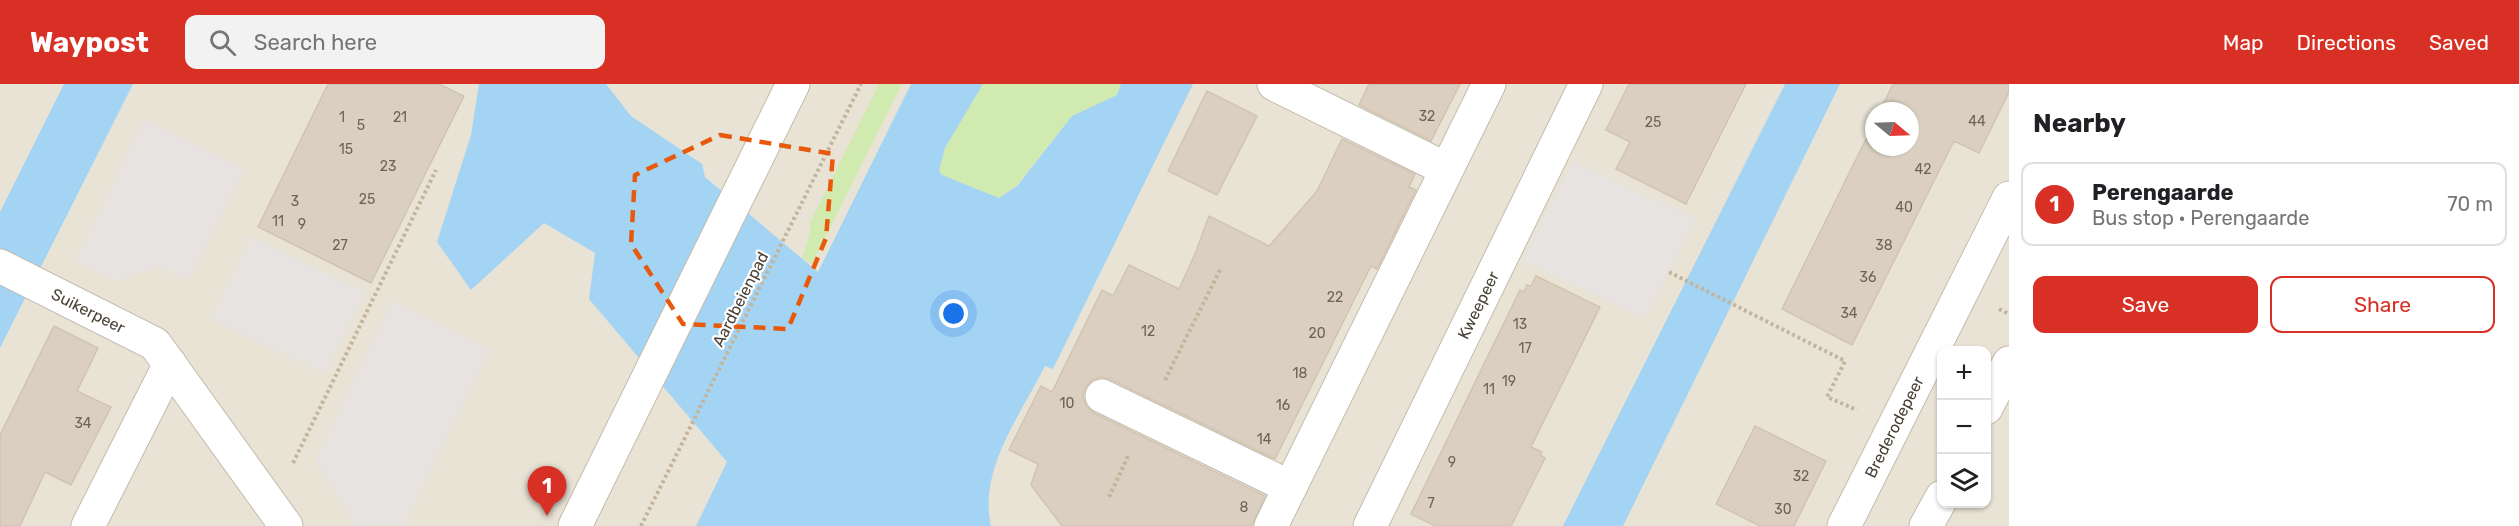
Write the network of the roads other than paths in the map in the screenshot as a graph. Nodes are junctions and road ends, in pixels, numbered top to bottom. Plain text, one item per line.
1 (793, 84) edge
2 (1274, 84) edge
3 (1489, 84) edge
4 (1586, 84) edge
5 (1446, 169) junction
6 (2009, 198) edge
7 (0, 266) edge
8 (2009, 363) edge
9 (170, 364) junction
10 (1102, 396) dead end
11 (1990, 400) edge
12 (1290, 487) junction
13 (1937, 504) edge
14 (278, 516) edge
15 (88, 526) edge
16 (575, 526) edge
17 (1270, 526) edge
18 (1370, 526) edge
19 (1844, 526) edge
20 (1926, 526) edge

1 - 16 street
2 - 5 street
3 - 5 street
4 - 18 street, Kweepeer
5 - 12 street
6 - 19 street, Brederodepeer
7 - 9 street, Suikerpeer
8 - 11 street
9 - 14 street, Suikerpeer
9 - 15 street
10 - 12 street
12 - 17 street
13 - 20 street

